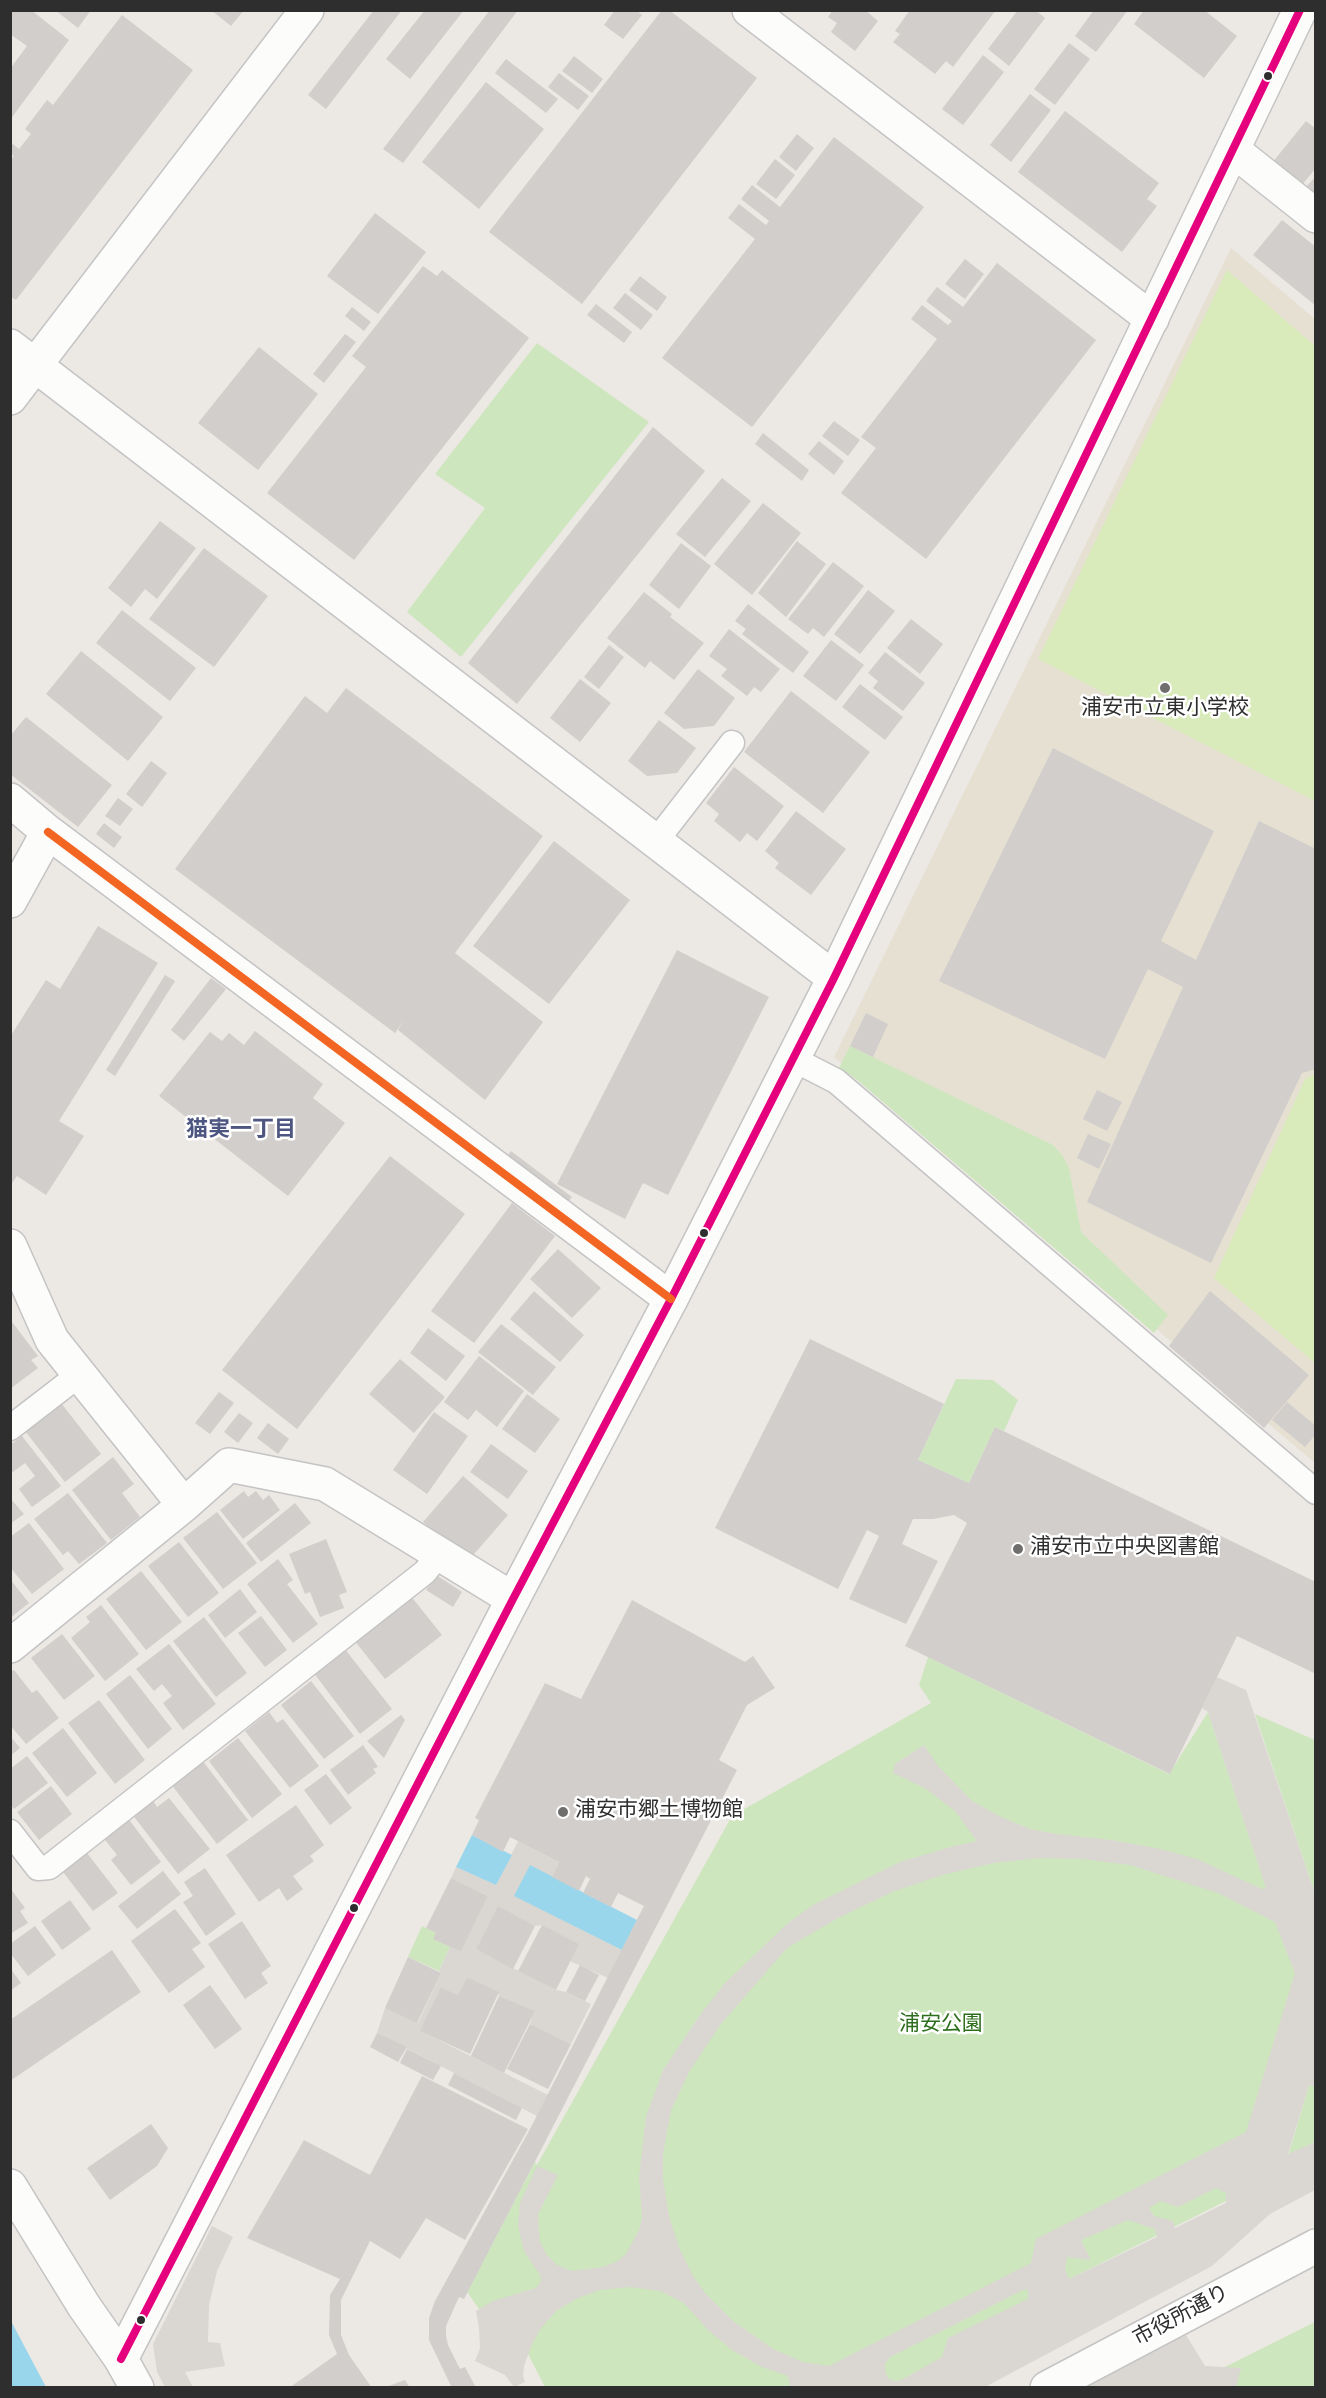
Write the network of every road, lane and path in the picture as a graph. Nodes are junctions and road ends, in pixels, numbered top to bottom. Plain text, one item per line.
1 (307, 10) edge
2 (749, 10) edge
3 (1300, 10) edge
4 (1233, 150) junction
5 (1316, 216) edge
6 (1152, 319) junction
7 (10, 346) edge
8 (36, 365) junction
9 (10, 398) edge
10 (732, 743) dead end
11 (10, 800) edge
12 (48, 832) junction
13 (656, 841) junction
14 (10, 902) edge
15 (834, 978) junction
16 (793, 1059) junction
17 (10, 1246) edge
18 (670, 1299) junction
19 (80, 1374) junction
20 (10, 1428) edge
21 (1316, 1492) edge
22 (184, 1505) junction
23 (439, 1554) junction
24 (513, 1599) junction
25 (10, 1646) edge
26 (10, 1832) edge
27 (10, 2186) edge
28 (1316, 2246) edge
29 (121, 2359) junction
30 (137, 2388) edge
31 (1047, 2388) edge

1 - 8 street
2 - 6 street
3 - 4 street
4 - 5 street
4 - 6 street
6 - 15 street
7 - 8 street
8 - 9 street
8 - 13 street
10 - 13 lane
11 - 12 street
12 - 14 street
12 - 18 street
13 - 15 street
15 - 16 street
16 - 18 street
16 - 21 lane
17 - 19 street
18 - 24 street
19 - 20 lane
19 - 22 street
22 - 23 street
22 - 25 street
23 - 24 street
23 - 26 lane
24 - 29 street
27 - 29 street
28 - 31 street, 市役所通り
29 - 30 street

